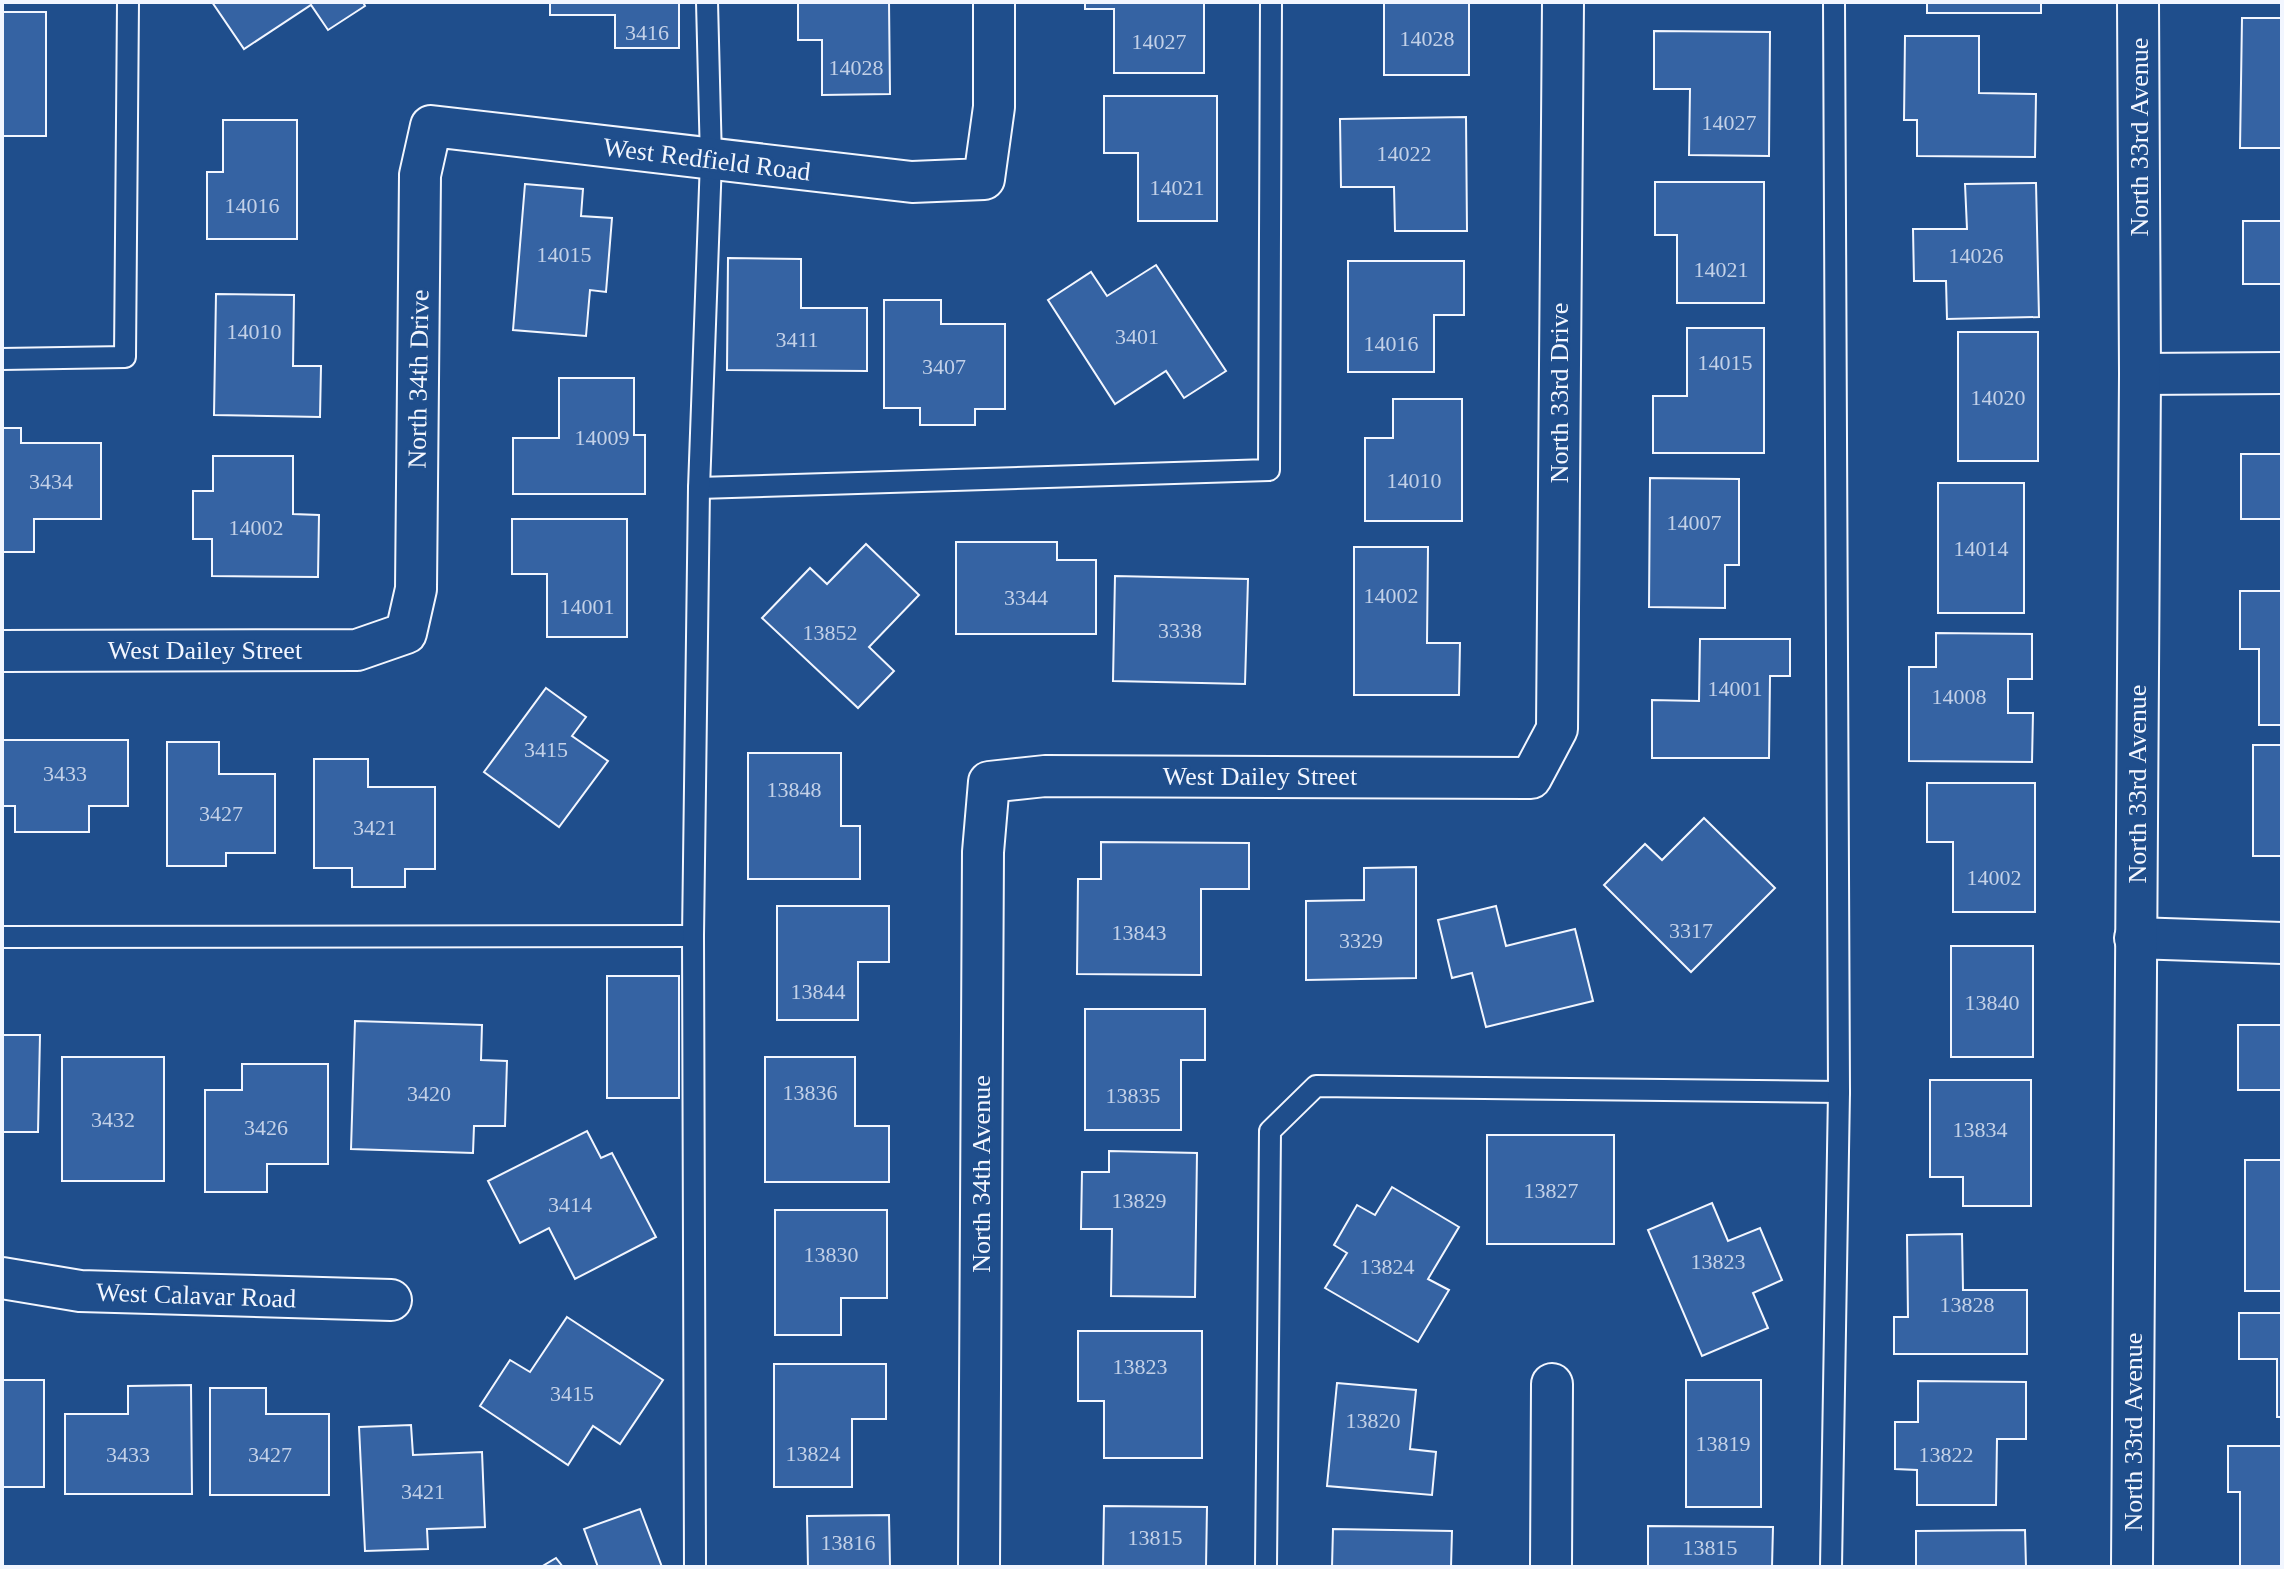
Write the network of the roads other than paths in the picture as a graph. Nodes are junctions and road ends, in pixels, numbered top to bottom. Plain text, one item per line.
1 (128, 2) edge
2 (707, 2) edge
3 (994, 2) edge
4 (1271, 2) edge
5 (1563, 2) edge
6 (1834, 2) edge
7 (2138, 2) edge
8 (431, 126) joint
9 (711, 160) junction
10 (2, 359) edge
11 (2282, 373) edge
12 (2140, 374) junction
13 (699, 488) junction
14 (406, 633) joint
15 (2, 651) edge
16 (1531, 778) joint
17 (989, 782) joint
18 (693, 936) junction
19 (2, 937) edge
20 (2135, 938) junction
21 (2282, 943) edge
22 (1839, 1092) junction
23 (2, 1278) edge
24 (391, 1300) dead end
25 (1552, 1384) dead end
26 (695, 1567) edge
27 (979, 1567) edge
28 (1266, 1567) edge
29 (1551, 1567) edge
30 (1831, 1567) edge
31 (2132, 1567) edge

1 - 10 lane
2 - 9 lane
3 - 9 street, West Redfield Road
4 - 13 lane
5 - 16 street, North 33rd Drive
6 - 22 lane
7 - 12 street, North 33rd Avenue
8 - 9 street, West Redfield Road
8 - 14 street, North 34th Drive
9 - 13 lane
11 - 12 street
12 - 20 street, North 33rd Avenue
13 - 18 lane
14 - 15 street, West Dailey Street
16 - 17 street, West Dailey Street
17 - 27 street, North 34th Avenue
18 - 19 lane
18 - 26 lane
20 - 21 street
20 - 31 street, North 33rd Avenue
22 - 28 lane
22 - 30 lane
23 - 24 street, West Calavar Road
25 - 29 street

